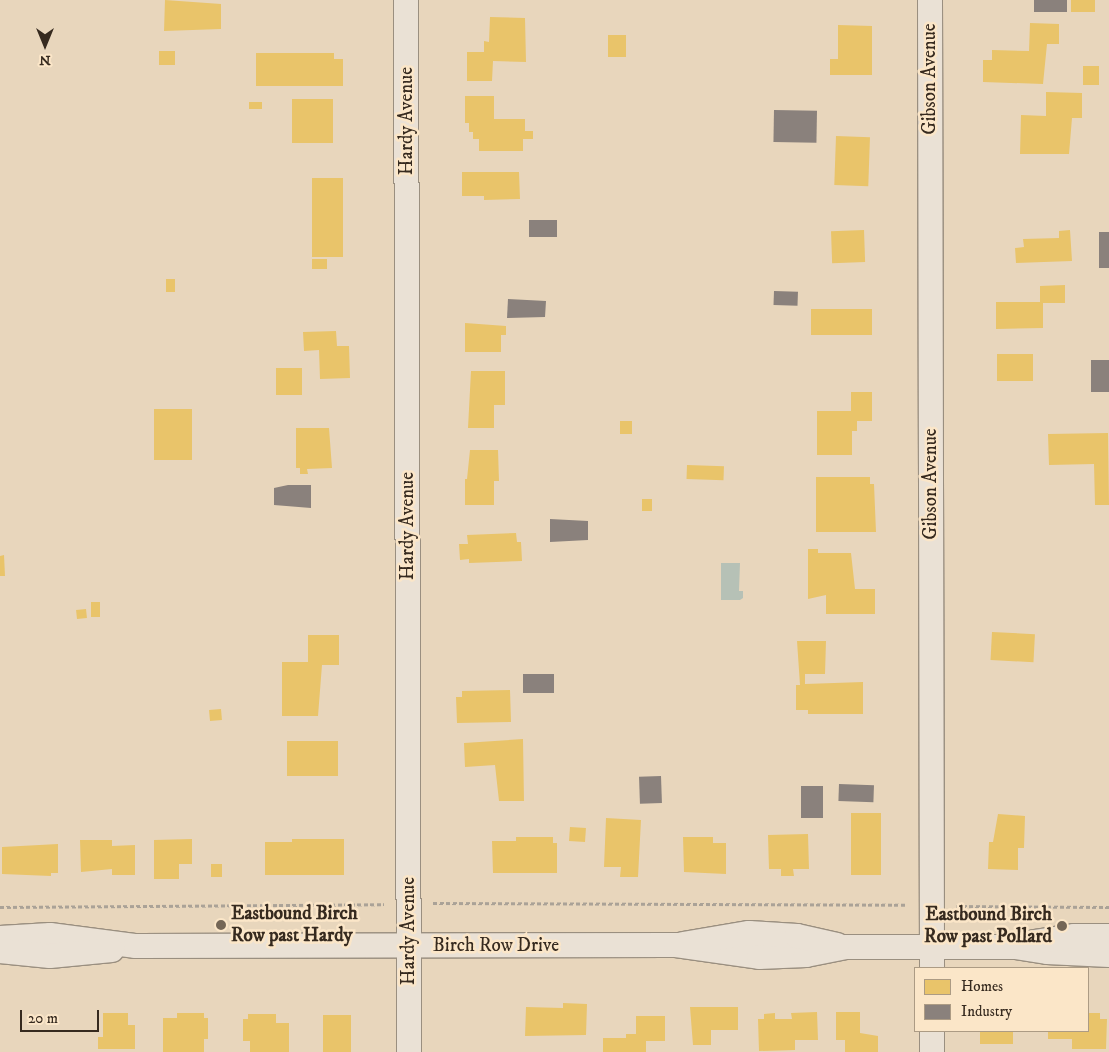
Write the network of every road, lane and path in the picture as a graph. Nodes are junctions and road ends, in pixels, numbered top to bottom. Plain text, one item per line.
1 (406, 0) edge
2 (930, 0) edge
3 (408, 903) junction
4 (932, 906) junction
5 (0, 907) edge
6 (1109, 907) edge
7 (1109, 936) edge
8 (0, 938) edge
9 (136, 946) junction
10 (408, 946) junction
11 (1015, 947) junction
12 (0, 951) edge
13 (1109, 955) edge
14 (932, 958) edge
15 (932, 1032) edge
16 (409, 1052) edge
17 (932, 1052) edge

1 - 3 street, Hardy Avenue
2 - 4 street, Gibson Avenue
3 - 4 path
3 - 5 path
3 - 10 street, Hardy Avenue
4 - 6 path
4 - 14 street, Gibson Avenue
7 - 11 street, Birch Row Drive
8 - 9 street, Birch Row Drive
9 - 10 street, Birch Row Drive
9 - 12 street, Birch Row Drive
10 - 14 street, Birch Row Drive
10 - 16 street, Hardy Avenue
11 - 13 street, Birch Row Drive
11 - 14 street, Birch Row Drive
15 - 17 street

